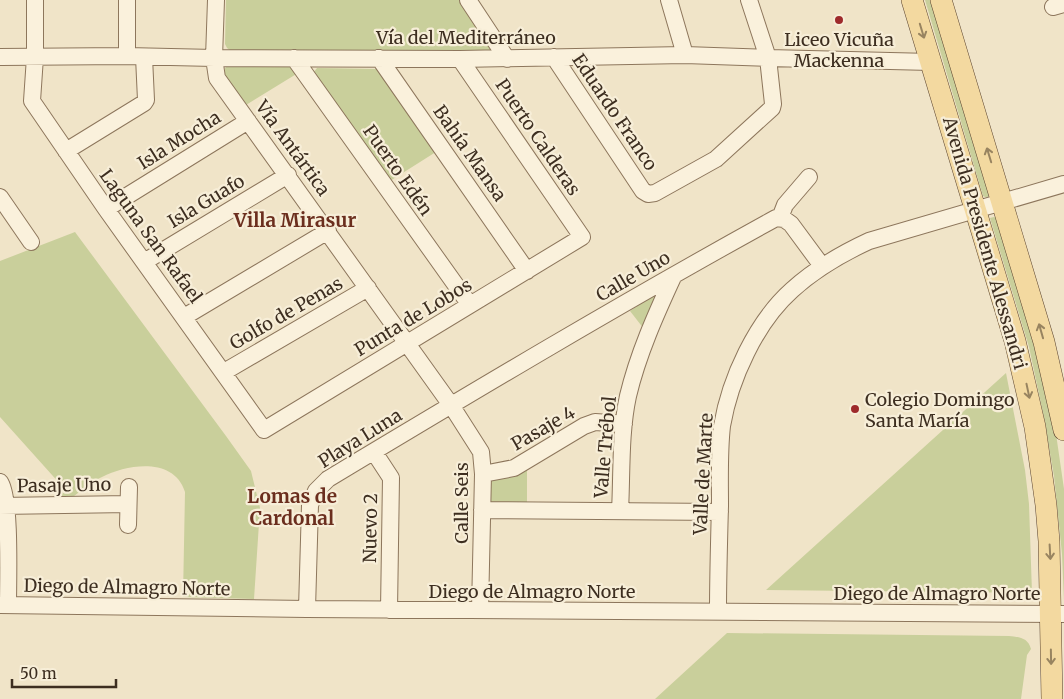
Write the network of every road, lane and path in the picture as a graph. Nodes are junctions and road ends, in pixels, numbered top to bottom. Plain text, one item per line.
1 (35, 0) edge
2 (127, 0) edge
3 (216, 0) edge
4 (468, 0) edge
5 (669, 0) edge
6 (749, 0) edge
7 (912, 0) edge
8 (941, 0) edge
9 (685, 55) junction
10 (127, 56) junction
11 (0, 57) edge
12 (35, 57) junction
13 (144, 57) junction
14 (554, 57) junction
15 (214, 58) junction
16 (294, 58) junction
17 (379, 58) junction
18 (768, 58) junction
19 (460, 59) junction
20 (507, 59) junction
21 (931, 62) junction
22 (248, 120) junction
23 (66, 151) junction
24 (288, 175) junction
25 (809, 177) dead end
26 (1064, 184) edge
27 (2, 202) edge
28 (1003, 202) junction
29 (106, 209) junction
30 (976, 210) junction
31 (780, 218) junction
32 (328, 231) junction
33 (582, 237) joint
34 (31, 242) dead end
35 (144, 262) junction
36 (822, 266) junction
37 (527, 270) junction
38 (674, 274) junction
39 (368, 288) junction
40 (470, 306) junction
41 (184, 317) junction
42 (406, 344) junction
43 (224, 372) junction
44 (451, 405) junction
45 (624, 424) junction
46 (264, 430) joint
47 (1064, 430) edge
48 (374, 452) junction
49 (483, 474) junction
50 (0, 482) edge
51 (129, 487) dead end
52 (128, 504) junction
53 (3, 506) edge
54 (482, 510) junction
55 (620, 511) junction
56 (720, 512) junction
57 (128, 525) dead end
58 (4, 605) edge
59 (307, 609) junction
60 (389, 610) junction
61 (480, 610) junction
62 (718, 612) junction
63 (1057, 614) edge
64 (1052, 699) edge

1 - 12 street, Laguna San Rafael
2 - 10 street
3 - 15 street, Vía Antártica
4 - 20 street
5 - 9 street
6 - 18 street
7 -> 21 main road, Avenida Presidente Alessandri
28 -> 8 main road, Avenida Presidente Alessandri
9 - 14 street, Vía del Mediterráneo
9 - 18 street, Vía del Mediterráneo
10 - 12 street, Vía del Mediterráneo
10 - 13 street, Vía del Mediterráneo
11 - 12 street, Vía del Mediterráneo
12 - 23 street, Laguna San Rafael
13 - 15 street, Vía del Mediterráneo
13 - 23 street
14 - 18 street, Eduardo Franco
14 - 20 street, Vía del Mediterráneo
15 - 16 street, Vía del Mediterráneo
15 - 22 street, Vía Antártica
16 - 17 street, Vía del Mediterráneo
16 - 40 street, Puerto Edén
17 - 19 street, Vía del Mediterráneo
17 - 37 street, Bahía Mansa
18 - 21 street, Vía del Mediterráneo
19 - 20 street, Vía del Mediterráneo
19 - 33 street, Puerto Calderas
21 - 30 main road, Avenida Presidente Alessandri
22 - 24 street, Vía Antártica
22 - 29 street, Isla Mocha
23 - 29 street, Laguna San Rafael
24 - 32 street, Vía Antártica
24 - 35 street, Isla Guafo
25 - 31 street
26 - 28 street, Valle de Marte
27 - 34 street
28 - 30 street, Valle de Marte
47 -> 28 main road, Avenida Presidente Alessandri
29 - 35 street, Laguna San Rafael
30 - 36 street, Valle de Marte
30 -> 63 main road, Avenida Presidente Alessandri
31 - 36 street
31 - 38 street, Calle Uno
32 - 39 street, Vía Antártica
32 - 41 street
33 - 37 street, Punta de Lobos
35 - 41 street, Laguna San Rafael
36 - 56 street, Valle de Marte
37 - 40 street, Punta de Lobos
38 - 44 street, Calle Uno
38 - 45 street, Valle Trébol
39 - 42 street, Vía Antártica
39 - 43 street, Golfo de Penas
40 - 42 street, Punta de Lobos
41 - 43 street, Laguna San Rafael
42 - 44 street, Vía Antártica
42 - 46 street, Punta de Lobos
43 - 46 street, Laguna San Rafael
44 - 48 street, Playa Luna
44 - 49 street, Calle Seis
45 - 49 street, Pasaje 4
45 - 55 street, Valle Trébol
48 - 59 street, Playa Luna
48 - 60 street, Nuevo 2
49 - 54 street, Calle Seis
50 - 53 street
51 - 52 street, Pasaje Uno
52 - 53 street, Pasaje Uno
52 - 57 street, Pasaje Uno
53 - 58 street
54 - 55 street
54 - 61 street, Calle Seis
55 - 56 street
56 - 62 street, Valle de Marte
58 - 59 street, Diego de Almagro Norte
59 - 60 street, Diego de Almagro Norte
60 - 61 street, Diego de Almagro Norte
61 - 62 street, Diego de Almagro Norte
62 - 63 street, Diego de Almagro Norte
63 -> 64 main road, Avenida Presidente Alessandri

